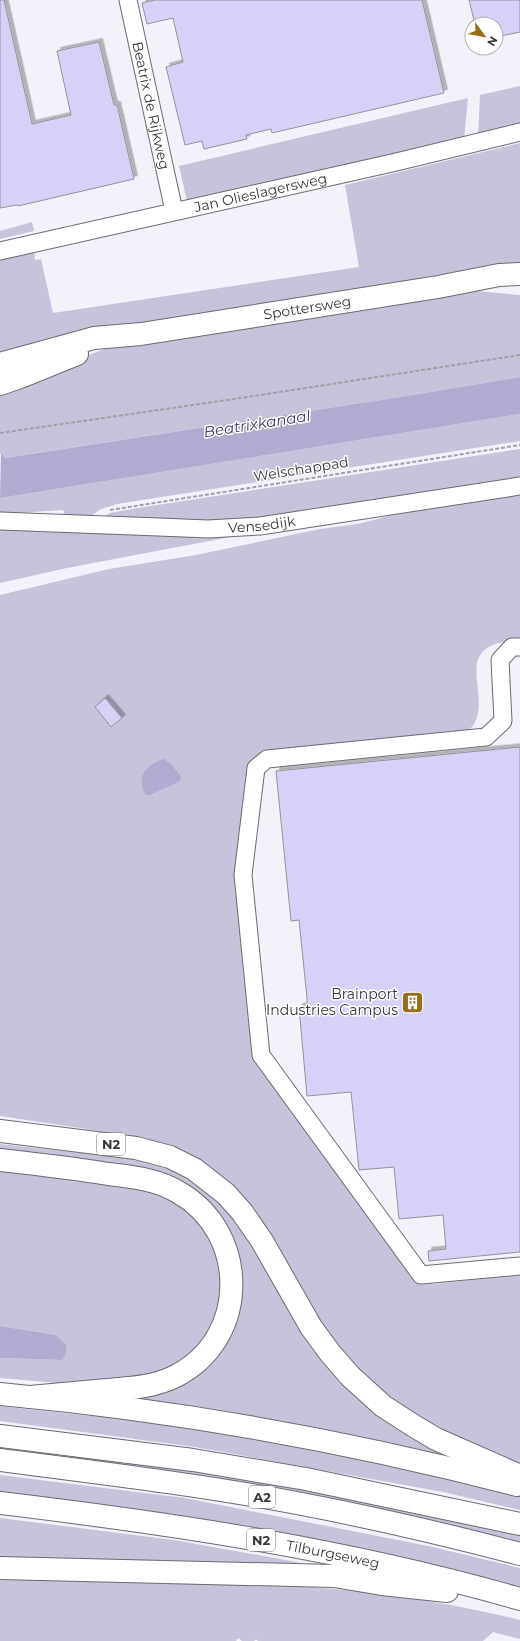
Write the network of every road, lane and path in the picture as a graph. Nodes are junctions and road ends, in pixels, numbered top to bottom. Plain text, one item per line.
1 (128, 0) edge
2 (520, 132) edge
3 (174, 211) junction
4 (0, 251) edge
5 (520, 274) edge
6 (472, 282) junction
7 (520, 290) edge
8 (141, 334) junction
9 (520, 354) edge
10 (0, 364) edge
11 (0, 384) edge
12 (0, 433) edge
13 (520, 444) edge
14 (520, 486) edge
15 (109, 510) dead end
16 (0, 520) edge
17 (520, 647) edge
18 (0, 1131) edge
19 (0, 1160) edge
20 (520, 1266) edge
21 (0, 1394) edge
22 (30, 1397) junction
23 (0, 1436) edge
24 (0, 1460) edge
25 (520, 1476) edge
26 (520, 1486) edge
27 (0, 1503) edge
28 (520, 1524) edge
29 (520, 1554) edge
30 (0, 1568) edge
31 (519, 1598) edge

1 - 3 street, Beatrix de Rijkweg
2 - 3 street, Jan Olieslagersweg
3 - 4 street, Jan Olieslagersweg
5 - 6 main road, Spottersweg
6 - 7 main road, Spottersweg
6 - 8 main road, Spottersweg
8 - 10 main road, Spottersweg
8 - 11 main road, Spottersweg
9 - 12 path
13 - 15 path, Welschappad
14 - 16 street, Vensedijk
17 - 20 street
18 - 25 main road, N2
19 - 22 main road, N2
21 - 22 main road, N2
22 - 26 main road, N2
23 - 28 main road, A2
24 - 29 main road, A2
27 - 31 main road, Tilburgseweg / N2
30 - 31 main road, N2

